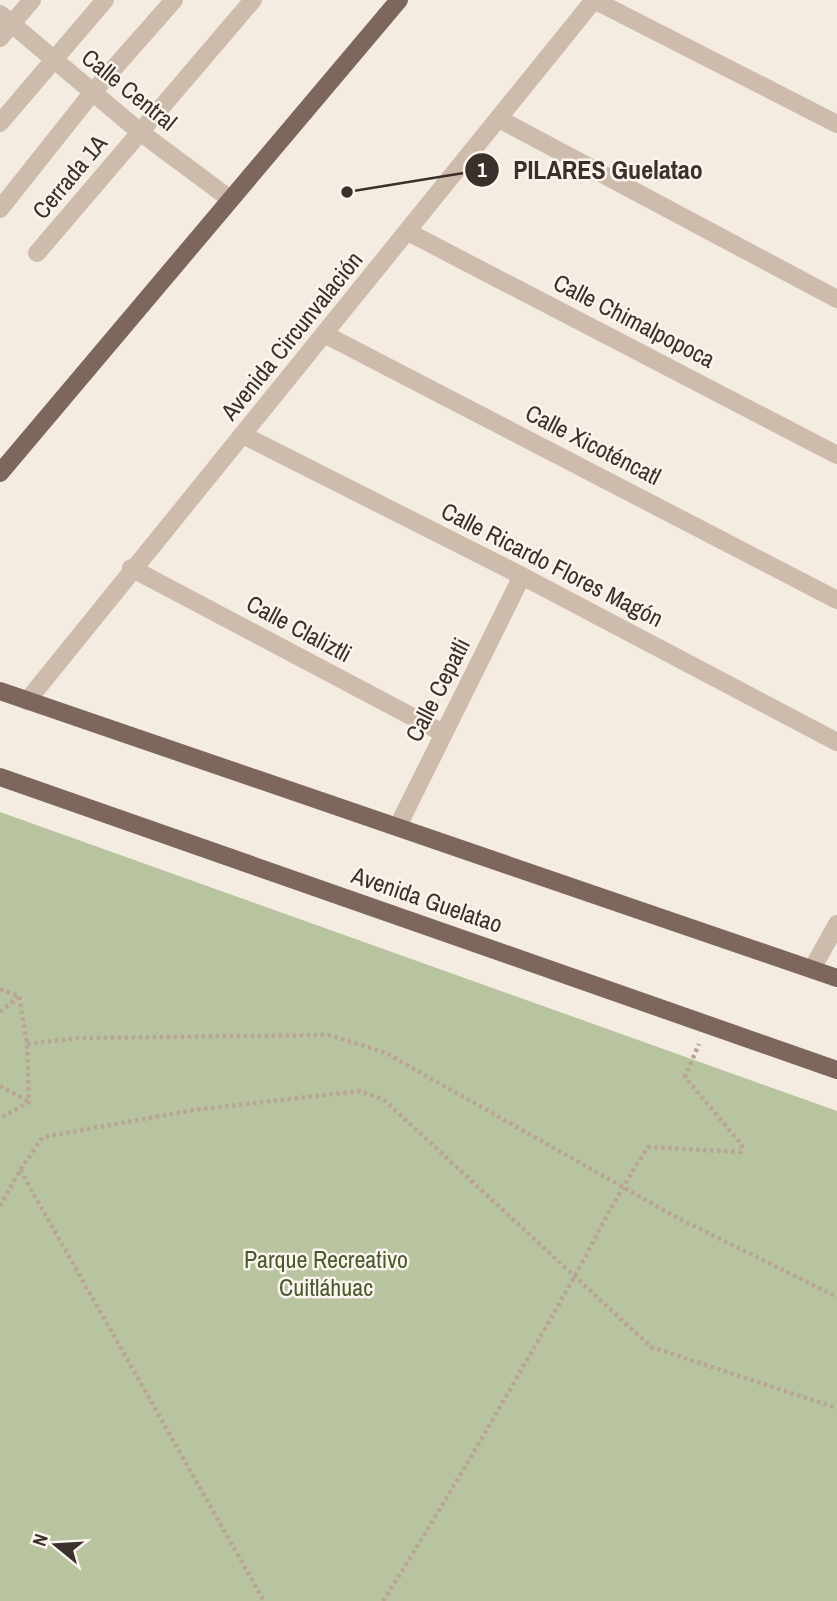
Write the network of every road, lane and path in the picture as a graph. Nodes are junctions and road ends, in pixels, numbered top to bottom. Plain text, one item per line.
1 (32, 0) edge
2 (106, 0) edge
3 (174, 0) edge
4 (253, 0) edge
5 (399, 0) edge
6 (594, 0) edge
7 (4, 25) edge
8 (54, 61) junction
9 (92, 93) junction
10 (499, 119) junction
11 (0, 123) edge
12 (837, 124) edge
13 (140, 132) junction
14 (230, 199) junction
15 (0, 209) edge
16 (408, 232) junction
17 (37, 253) dead end
18 (837, 299) edge
19 (326, 335) junction
20 (243, 435) junction
21 (837, 454) edge
22 (0, 473) edge
23 (131, 568) junction
24 (522, 576) junction
25 (837, 600) edge
26 (0, 691) edge
27 (27, 701) junction
28 (443, 733) junction
29 (837, 741) edge
30 (0, 777) edge
31 (398, 826) junction
32 (837, 925) edge
33 (812, 968) junction
34 (837, 978) edge
35 (0, 989) edge
36 (19, 996) junction
37 (0, 1012) edge
38 (708, 1025) junction
39 (27, 1044) junction
40 (837, 1070) edge
41 (0, 1086) edge
42 (29, 1102) junction
43 (0, 1118) edge
44 (20, 1170) junction
45 (621, 1186) junction
46 (0, 1206) edge
47 (575, 1276) junction
48 (837, 1297) edge
49 (837, 1408) edge
50 (264, 1601) edge
51 (383, 1601) edge

1 - 7 street
2 - 8 street
3 - 9 street
4 - 13 street, Cerrada 1A
5 - 14 main road
6 - 10 street, Avenida Circunvalación
6 - 12 street
7 - 8 street, Calle Central
8 - 9 street, Calle Central
8 - 11 street
9 - 13 street, Calle Central
9 - 15 street
10 - 16 street, Avenida Circunvalación
10 - 18 street
13 - 14 street, Calle Central
13 - 17 street, Cerrada 1A
14 - 22 main road
16 - 19 street, Avenida Circunvalación
16 - 21 street, Calle Chimalpopoca
19 - 20 street, Avenida Circunvalación
19 - 25 street, Calle Xicoténcatl
20 - 23 street, Avenida Circunvalación
20 - 24 street, Calle Ricardo Flores Magón
23 - 27 street, Avenida Circunvalación
23 - 28 street, Calle Claliztli
24 - 28 street, Calle Cepatli
24 - 29 street, Calle Ricardo Flores Magón
26 - 27 main road
27 - 31 main road
28 - 31 street, Calle Cepatli
30 - 38 main road, Avenida Guelatao
31 - 33 main road
32 - 33 street
33 - 34 main road
35 - 36 path
36 - 37 path
36 - 39 path
38 - 40 main road, Avenida Guelatao
38 - 45 path
39 - 42 path
39 - 45 path
41 - 42 path
42 - 43 path
44 - 46 path
44 - 47 path
44 - 50 path
45 - 47 path
45 - 48 path
47 - 49 path
47 - 51 path

